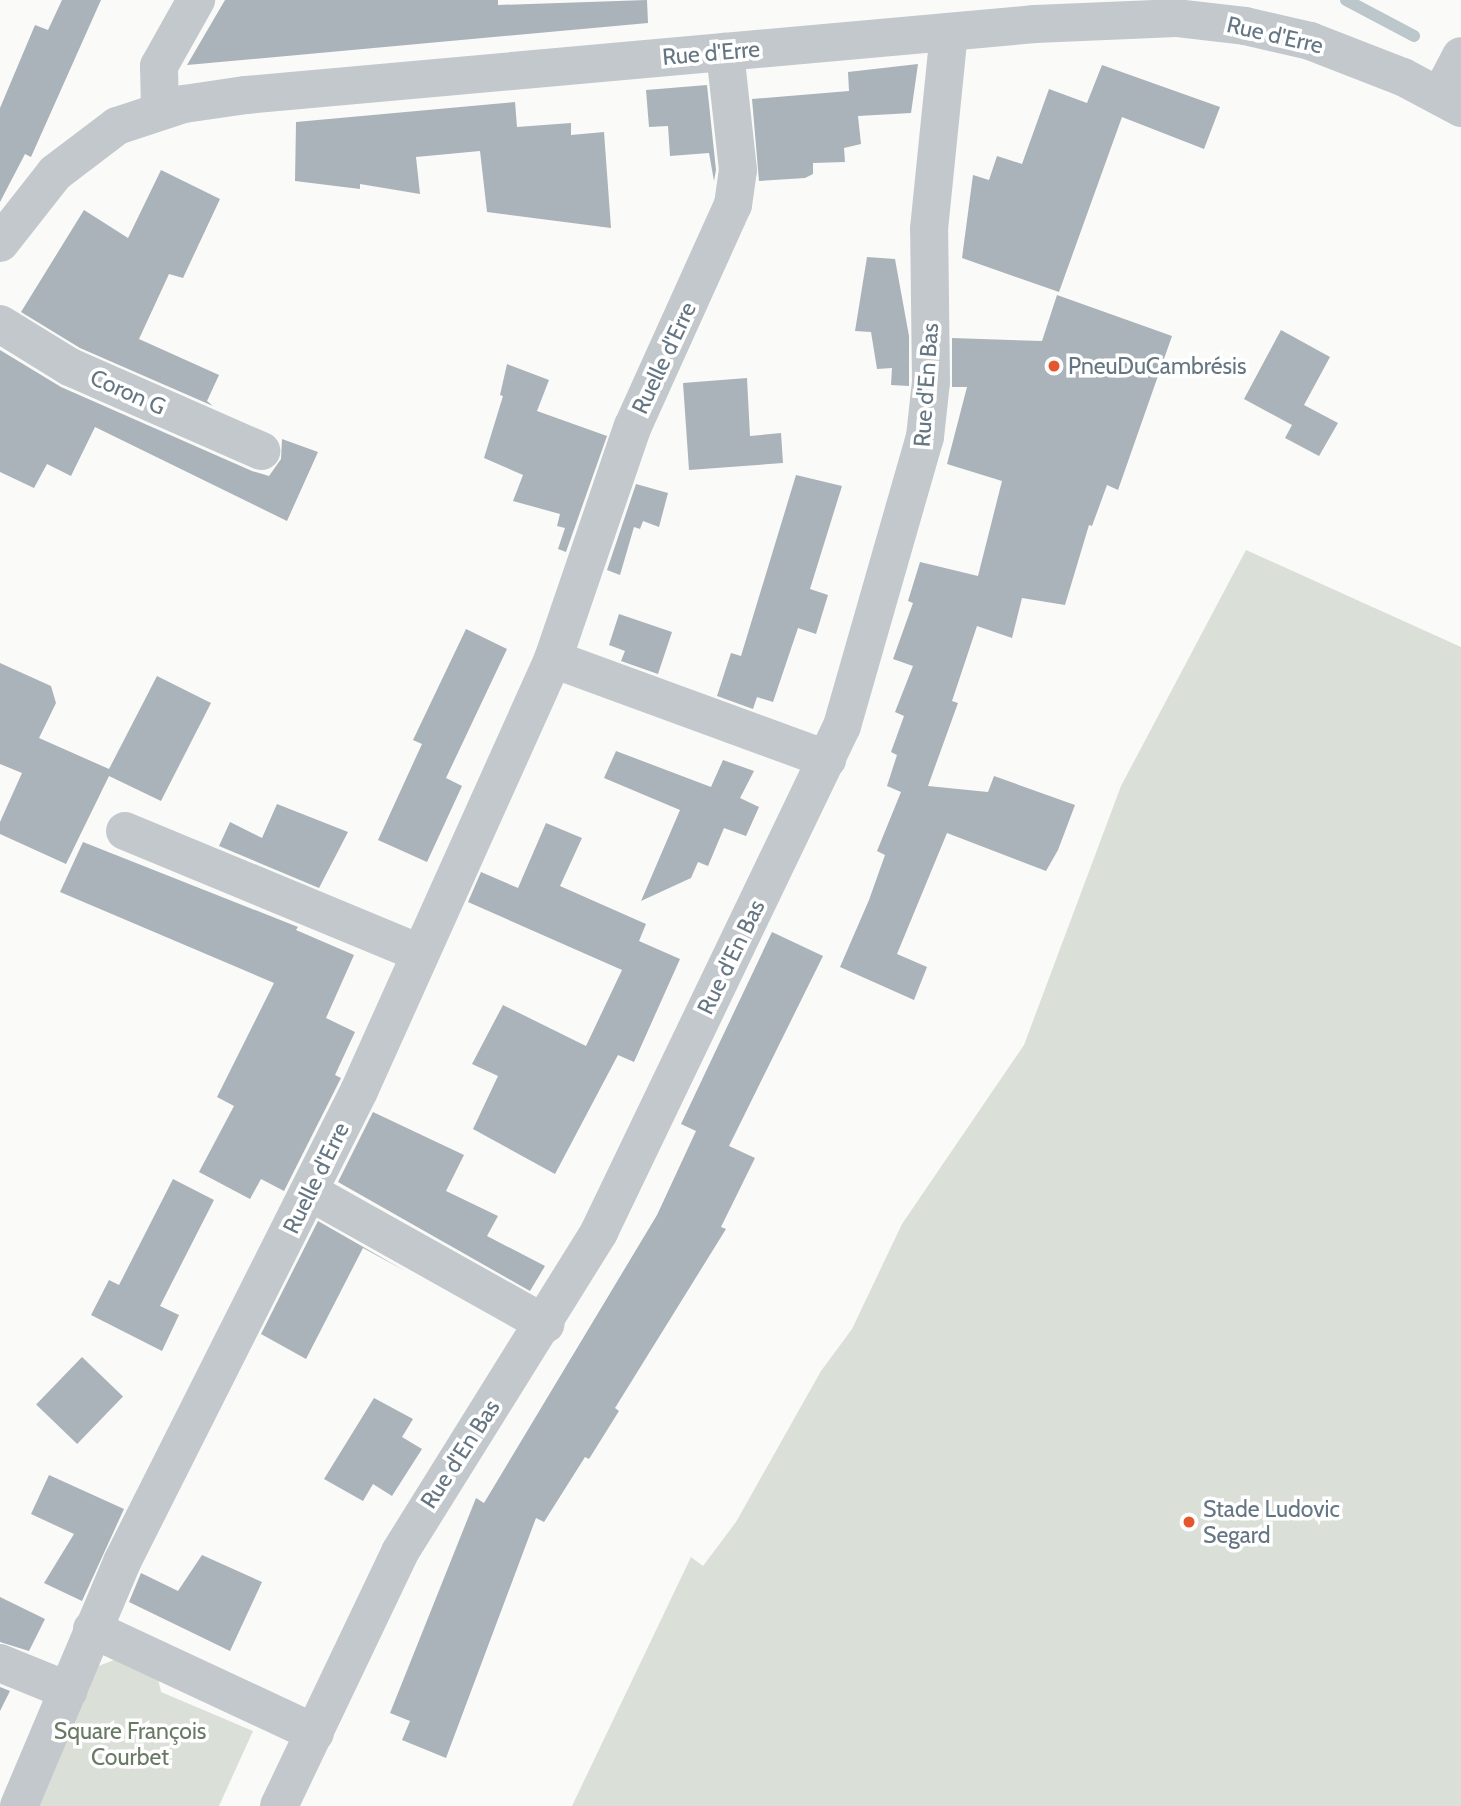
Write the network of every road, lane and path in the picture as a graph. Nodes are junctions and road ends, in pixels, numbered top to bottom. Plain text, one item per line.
1 (196, 0) edge
2 (964, 21) edge
3 (725, 52) junction
4 (1461, 56) edge
5 (1450, 102) edge
6 (160, 110) junction
7 (0, 243) edge
8 (0, 324) edge
9 (261, 451) dead end
10 (552, 659) junction
11 (827, 759) junction
12 (125, 831) dead end
13 (419, 953) junction
14 (310, 1192) junction
15 (545, 1324) junction
16 (92, 1629) junction
17 (0, 1663) edge
18 (68, 1691) junction
19 (315, 1733) junction
20 (19, 1806) edge
21 (279, 1806) edge

1 - 6 street
2 - 3 street, Rue d'Erre
2 - 5 street, Rue d'Erre
2 - 11 street, Rue d'En Bas
3 - 6 street, Rue d'Erre
3 - 10 street, Ruelle d'Erre
4 - 5 street
6 - 7 street, Rue d'Erre
8 - 9 street, Coron G
10 - 11 street
10 - 13 street, Ruelle d'Erre
11 - 15 street, Rue d'En Bas
12 - 13 street
13 - 14 street, Ruelle d'Erre
14 - 15 street
14 - 16 street, Ruelle d'Erre
15 - 19 street, Rue d'En Bas
16 - 18 street, Ruelle d'Erre
16 - 19 street
17 - 18 street
18 - 20 street, Ruelle d'Erre
19 - 21 street, Rue d'En Bas

